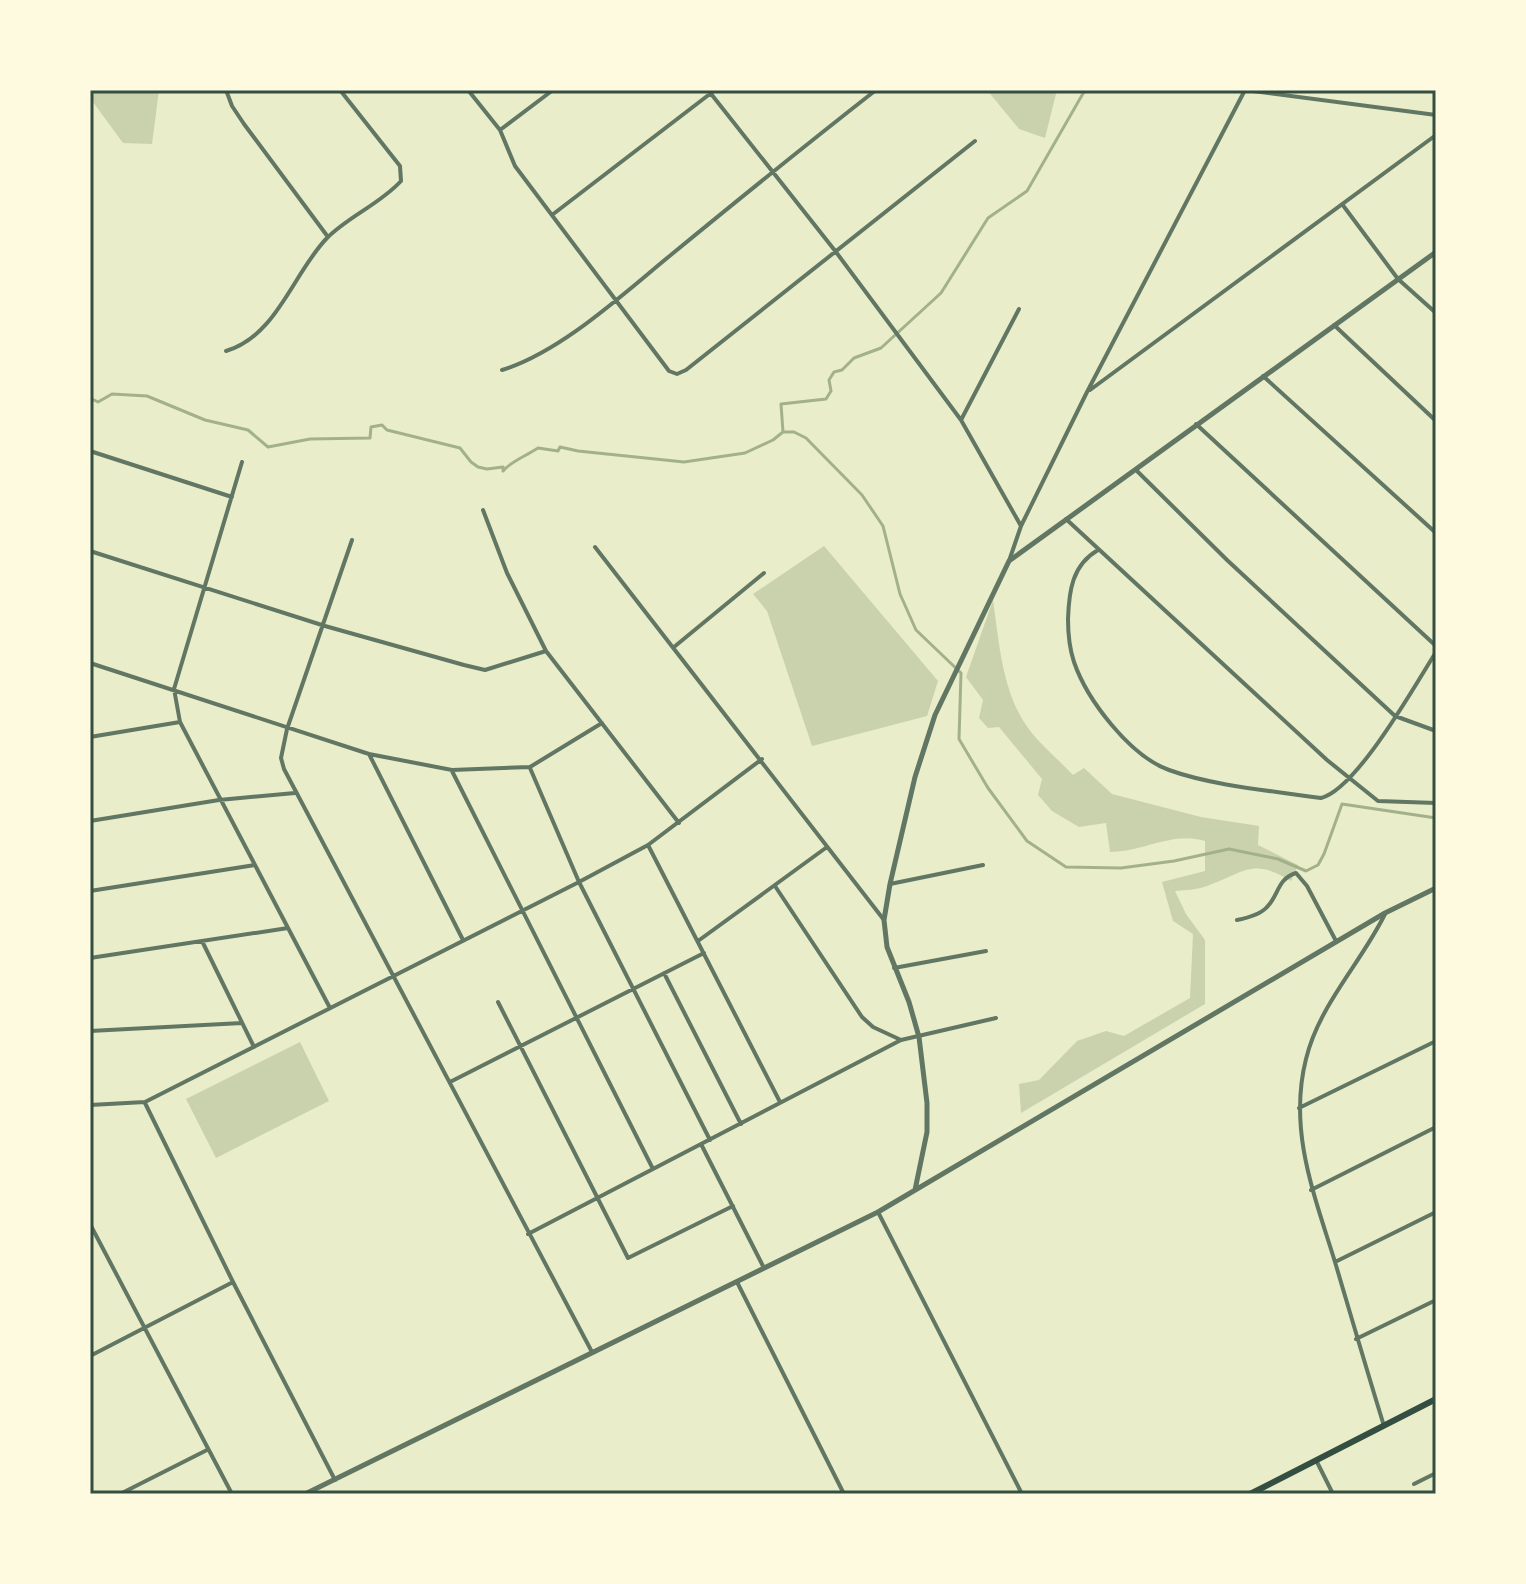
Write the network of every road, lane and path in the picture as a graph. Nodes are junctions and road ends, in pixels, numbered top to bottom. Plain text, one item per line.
1 (226, 90) edge
2 (340, 90) edge
3 (468, 90) edge
4 (553, 90) edge
5 (876, 90) edge
6 (1245, 90) edge
7 (711, 91) edge
8 (1436, 115) edge
9 (500, 130) junction
10 (1436, 135) edge
11 (975, 141) dead end
12 (773, 172) junction
13 (1342, 204) junction
14 (552, 215) junction
15 (328, 237) junction
16 (836, 252) junction
17 (1436, 252) edge
18 (1398, 279) junction
19 (614, 301) junction
20 (1019, 309) dead end
21 (1436, 313) edge
22 (1334, 325) junction
23 (226, 351) dead end
24 (502, 370) dead end
25 (1263, 376) junction
26 (1087, 392) junction
27 (961, 420) junction
28 (1436, 421) edge
29 (1196, 424) junction
30 (90, 451) edge
31 (242, 462) dead end
32 (1134, 468) junction
33 (232, 497) junction
34 (483, 510) dead end
35 (1066, 519) junction
36 (1021, 526) junction
37 (1436, 533) edge
38 (352, 540) dead end
39 (595, 547) dead end
40 (1098, 550) junction
41 (90, 551) edge
42 (1009, 561) junction
43 (764, 573) dead end
44 (203, 587) junction
45 (325, 626) junction
46 (674, 647) junction
47 (1436, 649) edge
48 (546, 651) junction
49 (90, 663) edge
50 (174, 689) junction
51 (1395, 716) junction
52 (180, 722) junction
53 (602, 723) junction
54 (287, 729) junction
55 (1436, 731) edge
56 (90, 737) edge
57 (369, 754) junction
58 (762, 759) junction
59 (530, 767) junction
60 (452, 770) junction
61 (1351, 778) junction
62 (295, 793) junction
63 (219, 800) junction
64 (1436, 803) edge
65 (90, 821) edge
66 (679, 823) junction
67 (648, 845) junction
68 (827, 847) junction
69 (255, 865) junction
70 (983, 865) dead end
71 (579, 882) junction
72 (890, 884) junction
73 (775, 886) junction
74 (1436, 888) edge
75 (90, 891) edge
76 (520, 910) junction
77 (1385, 913) junction
78 (884, 920) junction
79 (1237, 920) dead end
80 (288, 928) junction
81 (463, 940) junction
82 (202, 941) junction
83 (698, 941) junction
84 (1336, 941) junction
85 (986, 951) dead end
86 (704, 953) junction
87 (90, 958) edge
88 (894, 968) junction
89 (664, 973) junction
90 (392, 977) junction
91 (633, 989) junction
92 (498, 1002) dead end
93 (330, 1008) junction
94 (996, 1018) dead end
95 (576, 1019) junction
96 (242, 1023) junction
97 (90, 1031) edge
98 (919, 1037) junction
99 (901, 1040) junction
100 (1436, 1041) edge
101 (521, 1045) junction
102 (254, 1048) junction
103 (449, 1083) junction
104 (145, 1102) junction
105 (781, 1103) junction
106 (90, 1105) edge
107 (1299, 1108) junction
108 (741, 1124) junction
109 (1436, 1127) edge
110 (710, 1140) junction
111 (701, 1144) junction
112 (653, 1169) junction
113 (1311, 1190) junction
114 (915, 1191) junction
115 (598, 1197) junction
116 (733, 1206) junction
117 (878, 1212) junction
118 (1436, 1212) edge
119 (90, 1224) edge
120 (528, 1234) junction
121 (1335, 1262) junction
122 (764, 1268) junction
123 (233, 1282) junction
124 (737, 1282) junction
125 (1436, 1300) edge
126 (146, 1328) junction
127 (1356, 1339) junction
128 (593, 1354) junction
129 (90, 1356) edge
130 (1436, 1399) edge
131 (1384, 1426) junction
132 (207, 1450) junction
133 (1315, 1459) junction
134 (1436, 1473) edge
135 (335, 1480) junction
136 (1414, 1484) dead end
137 (120, 1494) edge
138 (232, 1494) edge
139 (305, 1494) edge
140 (844, 1494) edge
141 (1022, 1494) edge
142 (1250, 1494) edge
143 (1333, 1494) edge

1 - 15 street
2 - 15 street
3 - 9 street
4 - 9 street
5 - 12 street
6 - 8 street
6 - 26 street
7 - 12 street
7 - 14 street
9 - 14 street
10 - 13 street
11 - 16 street
12 - 16 street
12 - 19 street
13 - 18 street
13 - 26 street
14 - 19 street
15 - 23 street
16 - 19 street
16 - 27 street
17 - 18 street
18 - 21 street
18 - 22 street
19 - 24 street
20 - 27 street
22 - 25 street
22 - 28 street
25 - 29 street
25 - 37 street
26 - 36 street
27 - 36 street
29 - 32 street
29 - 47 street
30 - 33 street
31 - 33 street
32 - 35 street
32 - 51 street
33 - 44 street
34 - 48 street
35 - 40 street
35 - 42 street
36 - 42 street
38 - 45 street
39 - 46 street
40 - 61 street
40 - 61 street
41 - 44 street
42 - 72 street
43 - 46 street
44 - 45 street
44 - 50 street
45 - 48 street
45 - 54 street
46 - 58 street
47 - 51 street
48 - 53 street
49 - 50 street
50 - 52 street
50 - 54 street
51 - 55 street
51 - 61 street
52 - 56 street
52 - 63 street
53 - 59 street
53 - 66 street
54 - 57 street
54 - 62 street
57 - 60 street
57 - 81 street
58 - 66 street
58 - 68 street
59 - 60 street
59 - 71 street
60 - 76 street
61 - 64 street
62 - 63 street
62 - 90 street
63 - 65 street
63 - 69 street
66 - 67 street
67 - 71 street
67 - 83 street
68 - 73 street
68 - 78 street
69 - 75 street
69 - 80 street
70 - 72 street
71 - 76 street
71 - 91 street
72 - 78 street
73 - 83 street
73 - 99 street
74 - 77 street
76 - 81 street
76 - 95 street
77 - 84 street
77 - 107 street
78 - 88 street
79 - 84 street
80 - 82 street
80 - 93 street
81 - 90 street
82 - 87 street
82 - 96 street
83 - 86 street
84 - 114 street
85 - 88 street
86 - 89 street
86 - 105 street
88 - 98 street
89 - 91 street
89 - 108 street
90 - 93 street
90 - 103 street
91 - 95 street
91 - 110 street
92 - 101 street
93 - 102 street
94 - 98 street
95 - 101 street
95 - 112 street
96 - 97 street
96 - 102 street
98 - 99 street
98 - 114 street
99 - 105 street
100 - 107 street
101 - 103 street
101 - 115 street
102 - 104 street
103 - 120 street
104 - 106 street
104 - 123 street
105 - 108 street
107 - 113 street
108 - 110 street
109 - 113 street
110 - 111 street
111 - 112 street
111 - 116 street
112 - 115 street
113 - 121 street
114 - 117 street
115 - 116 street
115 - 120 street
116 - 122 street
117 - 122 street
117 - 141 street
118 - 121 street
119 - 126 street
120 - 128 street
121 - 127 street
122 - 124 street
123 - 126 street
123 - 135 street
124 - 128 street
124 - 140 street
125 - 127 street
126 - 129 street
126 - 132 street
127 - 131 street
128 - 135 street
130 - 131 main road
131 - 133 main road
132 - 137 street
132 - 138 street
133 - 142 main road
133 - 143 street
134 - 136 street
135 - 139 street

